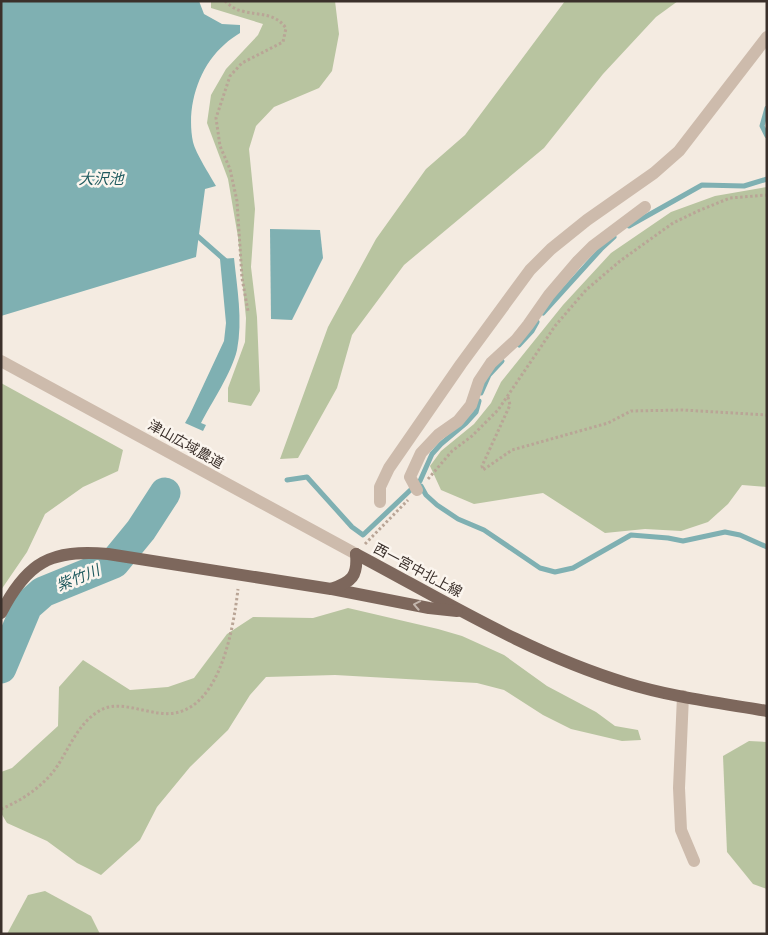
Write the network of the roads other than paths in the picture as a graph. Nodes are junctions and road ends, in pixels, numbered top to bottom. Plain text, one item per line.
1 (767, 36) edge
2 (645, 207) dead end
3 (1, 361) edge
4 (417, 490) road end
5 (380, 502) dead end
6 (356, 554) junction
7 (331, 589) junction
8 (465, 612) junction
9 (1, 613) edge
10 (683, 696) junction
11 (767, 712) edge
12 (694, 861) dead end

1 - 5 street
2 - 4 street
3 - 6 street, 津山広域農道
6 - 7 main road, 西一宮中北上線
6 - 8 main road, 西一宮中北上線
8 -> 7 main road
7 - 9 main road
8 - 10 main road, 西一宮中北上線
10 - 11 main road, 西一宮中北上線
10 - 12 street

